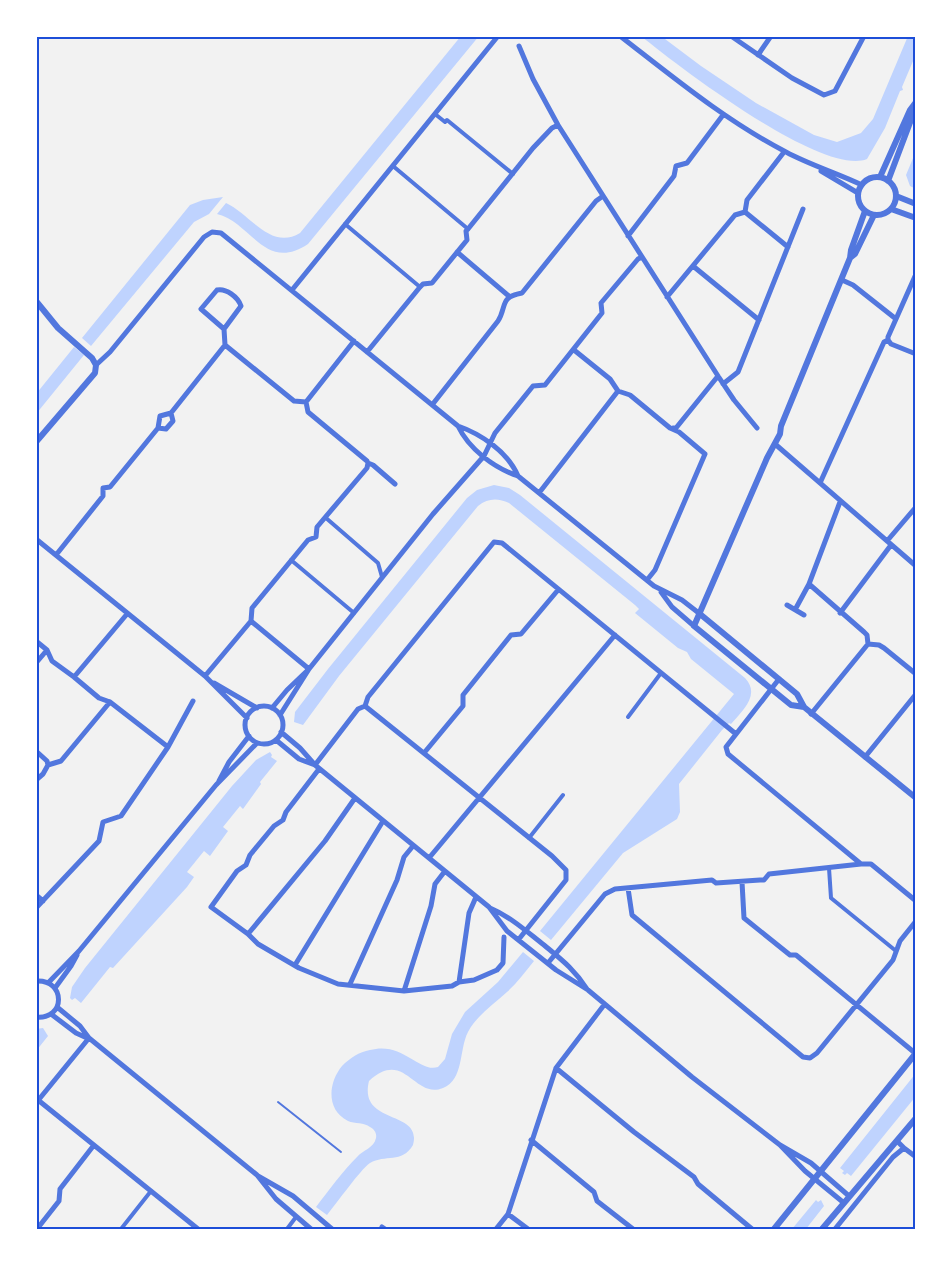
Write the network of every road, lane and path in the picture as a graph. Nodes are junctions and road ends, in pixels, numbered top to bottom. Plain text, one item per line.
1 (498, 36) edge
2 (620, 36) edge
3 (731, 36) edge
4 (771, 36) edge
5 (864, 36) edge
6 (519, 46) dead end
7 (758, 55) junction
8 (915, 104) edge
9 (435, 114) junction
10 (723, 115) junction
11 (558, 125) junction
12 (784, 152) junction
13 (393, 166) junction
14 (814, 166) junction
15 (513, 174) junction
16 (880, 177) junction
17 (888, 181) junction
18 (862, 185) junction
19 (858, 193) junction
20 (603, 196) junction
21 (896, 196) junction
22 (916, 204) edge
23 (803, 209) dead end
24 (891, 209) junction
25 (865, 211) junction
26 (745, 212) junction
27 (874, 215) junction
28 (916, 218) edge
29 (345, 224) junction
30 (468, 229) junction
31 (628, 236) junction
32 (788, 247) junction
33 (457, 252) junction
34 (642, 257) junction
35 (850, 258) junction
36 (693, 266) junction
37 (916, 274) edge
38 (842, 280) junction
39 (420, 287) junction
40 (292, 290) junction
41 (510, 297) junction
42 (668, 297) junction
43 (36, 300) edge
44 (896, 319) junction
45 (759, 320) junction
46 (224, 329) junction
47 (888, 340) junction
48 (354, 341) junction
49 (225, 345) junction
50 (574, 350) junction
51 (367, 352) junction
52 (916, 354) edge
53 (96, 365) junction
54 (718, 376) junction
55 (723, 384) junction
56 (618, 391) junction
57 (306, 402) junction
58 (432, 405) junction
59 (171, 413) junction
60 (458, 426) junction
61 (158, 428) junction
62 (673, 428) junction
63 (757, 428) dead end
64 (36, 442) edge
65 (489, 443) junction
66 (775, 444) junction
67 (484, 456) junction
68 (368, 463) junction
69 (518, 476) junction
70 (820, 483) junction
71 (395, 484) dead end
72 (539, 493) junction
73 (840, 502) junction
74 (916, 507) edge
75 (326, 518) junction
76 (38, 541) edge
77 (889, 543) junction
78 (36, 549) edge
79 (56, 555) junction
80 (291, 560) junction
81 (916, 566) edge
82 (383, 578) junction
83 (647, 580) junction
84 (809, 584) junction
85 (558, 590) junction
86 (660, 590) junction
87 (788, 605) dead end
88 (796, 608) junction
89 (354, 613) junction
90 (840, 613) junction
91 (127, 614) junction
92 (700, 614) junction
93 (804, 615) dead end
94 (251, 621) junction
95 (694, 626) junction
96 (615, 635) junction
97 (36, 641) edge
98 (868, 644) junction
99 (47, 650) junction
100 (36, 663) edge
101 (309, 669) junction
102 (662, 672) junction
103 (916, 674) edge
104 (74, 678) junction
105 (207, 679) junction
106 (779, 680) junction
107 (771, 689) junction
108 (916, 694) edge
109 (193, 701) dead end
110 (110, 702) junction
111 (365, 706) junction
112 (804, 707) junction
113 (257, 708) junction
114 (272, 708) junction
115 (811, 714) junction
116 (280, 715) junction
117 (628, 717) dead end
118 (247, 718) junction
119 (281, 732) junction
120 (736, 734) junction
121 (249, 736) junction
122 (276, 740) junction
123 (257, 742) junction
124 (168, 747) junction
125 (36, 752) edge
126 (424, 753) junction
127 (865, 757) junction
128 (48, 765) junction
129 (317, 767) junction
130 (36, 780) edge
131 (216, 785) junction
132 (563, 795) dead end
133 (479, 797) junction
134 (355, 798) junction
135 (916, 798) edge
136 (383, 821) junction
137 (529, 838) junction
138 (413, 846) junction
139 (429, 858) junction
140 (861, 864) junction
141 (829, 867) junction
142 (444, 871) junction
143 (742, 882) junction
144 (628, 888) junction
145 (36, 895) edge
146 (476, 897) junction
147 (916, 901) edge
148 (43, 902) junction
149 (489, 907) junction
150 (36, 908) edge
151 (916, 921) edge
152 (526, 930) junction
153 (248, 934) junction
154 (504, 937) dead end
155 (519, 939) junction
156 (79, 951) junction
157 (896, 951) junction
158 (555, 954) junction
159 (548, 963) junction
160 (295, 965) junction
161 (36, 981) edge
162 (48, 982) junction
163 (459, 982) junction
164 (350, 984) junction
165 (55, 988) junction
166 (588, 990) junction
167 (404, 991) junction
168 (856, 1003) junction
169 (604, 1005) junction
170 (57, 1007) junction
171 (51, 1014) junction
172 (36, 1017) edge
173 (89, 1038) junction
174 (916, 1053) edge
175 (556, 1068) junction
176 (37, 1101) edge
177 (278, 1102) dead end
178 (916, 1118) edge
179 (531, 1140) junction
180 (897, 1141) junction
181 (94, 1145) junction
182 (780, 1145) junction
183 (904, 1148) junction
184 (341, 1152) dead end
185 (916, 1157) edge
186 (821, 1172) junction
187 (256, 1175) junction
188 (814, 1179) junction
189 (151, 1191) junction
190 (849, 1196) junction
191 (844, 1203) junction
192 (508, 1214) junction
193 (296, 1217) junction
194 (38, 1229) edge
195 (121, 1229) edge
196 (198, 1229) edge
197 (287, 1229) edge
198 (311, 1229) edge
199 (332, 1229) edge
200 (496, 1229) edge
201 (528, 1229) edge
202 (633, 1229) edge
203 (752, 1229) edge
204 (774, 1229) edge
205 (822, 1229) edge
206 (835, 1229) edge

1 - 9 street
2 - 10 street
3 - 7 street
4 - 7 street
5 - 7 street
6 - 11 street
8 - 16 street
8 - 17 street
9 - 13 street
9 - 15 street
10 - 12 street
10 - 31 street
11 - 15 street
11 - 20 street
12 - 14 street
12 - 26 street
13 - 29 street
13 - 30 street
14 - 18 street
14 - 19 street
15 - 30 street
16 - 17 street
16 - 18 street
17 - 21 street
18 - 19 street
19 - 25 street
20 - 31 street
20 - 41 street
21 - 22 street
21 - 24 street
23 - 32 street
24 - 27 street
24 - 28 street
25 - 27 street
25 - 35 street
26 - 32 street
26 - 36 street
27 - 35 street
29 - 39 street
29 - 40 street
30 - 33 street
31 - 34 street
32 - 45 street
33 - 39 street
33 - 41 street
34 - 42 street
34 - 50 street
35 - 38 street
36 - 42 street
36 - 45 street
37 - 44 street
38 - 44 street
38 - 66 street
39 - 51 street
40 - 48 street
40 - 53 street
41 - 58 street
42 - 54 street
43 - 53 street
44 - 47 street
45 - 55 street
46 - 46 street
46 - 49 street
47 - 52 street
47 - 70 street
48 - 51 street
48 - 57 street
49 - 57 street
49 - 59 street
50 - 56 street
50 - 65 street
51 - 58 street
53 - 64 street
54 - 55 street
54 - 62 street
55 - 63 street
56 - 62 street
56 - 72 street
57 - 68 street
58 - 60 street
59 - 61 street
59 - 61 street
60 - 65 street
60 - 67 street
61 - 79 street
62 - 83 street
65 - 67 street
65 - 69 street
66 - 70 street
66 - 92 street
67 - 69 street
67 - 82 street
68 - 71 street
68 - 75 street
69 - 72 street
70 - 73 street
72 - 83 street
73 - 77 street
73 - 84 street
74 - 77 street
75 - 80 street
75 - 82 street
76 - 78 street
76 - 79 street
77 - 81 street
77 - 90 street
79 - 91 street
80 - 89 street
80 - 94 street
82 - 89 street
83 - 86 street
84 - 88 street
84 - 90 street
85 - 96 street
85 - 111 street
85 - 126 street
86 - 92 street
86 - 95 street
87 - 88 street
88 - 93 street
89 - 101 street
90 - 98 street
91 - 104 street
91 - 105 street
92 - 95 street
92 - 106 street
94 - 101 street
94 - 105 street
95 - 107 street
96 - 102 street
96 - 133 street
97 - 99 street
98 - 103 street
98 - 115 street
99 - 100 street
99 - 104 street
101 - 114 street
101 - 116 street
102 - 117 street
102 - 120 street
104 - 110 street
105 - 113 street
105 - 118 street
106 - 107 street
106 - 112 street
107 - 112 street
107 - 120 street
108 - 127 street
109 - 124 street
110 - 124 street
110 - 128 street
111 - 126 street
111 - 129 street
112 - 115 street
113 - 114 street
113 - 118 street
114 - 116 street
115 - 127 street
116 - 119 street
118 - 121 street
119 - 122 street
119 - 129 street
120 - 140 street
121 - 123 street
121 - 131 street
122 - 123 street
122 - 129 street
123 - 131 street
124 - 148 street
125 - 128 street
126 - 133 street
127 - 135 street
128 - 130 street
129 - 134 street
129 - 153 street
131 - 156 street
132 - 137 street
133 - 137 street
133 - 139 street
134 - 136 street
134 - 153 street
136 - 138 street
136 - 160 street
137 - 152 street
138 - 139 street
138 - 164 street
139 - 142 street
140 - 141 street
140 - 147 street
141 - 143 street
141 - 157 street
142 - 146 street
142 - 167 street
143 - 144 street
143 - 168 street
144 - 158 street
144 - 168 street
145 - 148 street
146 - 149 street
146 - 163 street
148 - 150 street
149 - 152 street
149 - 155 street
151 - 157 street
152 - 155 street
152 - 158 street
153 - 160 street
154 - 163 street
155 - 159 street
156 - 162 street
156 - 165 street
157 - 168 street
158 - 159 street
158 - 166 street
159 - 166 street
160 - 164 street
161 - 162 street
162 - 165 street
163 - 167 street
164 - 167 street
165 - 170 street
166 - 169 street
168 - 174 street
169 - 175 street
169 - 182 street
170 - 171 street
170 - 173 street
171 - 172 street
171 - 173 street
173 - 176 street
173 - 187 street
174 - 186 street
175 - 179 street
175 - 203 street
176 - 181 street
177 - 184 lane
178 - 180 street
179 - 192 street
179 - 202 street
180 - 183 street
180 - 190 street
181 - 189 street
181 - 194 street
182 - 186 street
182 - 188 street
183 - 185 street
183 - 206 street
186 - 188 street
186 - 190 street
187 - 193 street
187 - 199 street
188 - 191 street
188 - 204 street
189 - 195 street
189 - 196 street
190 - 191 street
191 - 205 street
192 - 200 street
192 - 201 street
193 - 197 street
193 - 198 street

